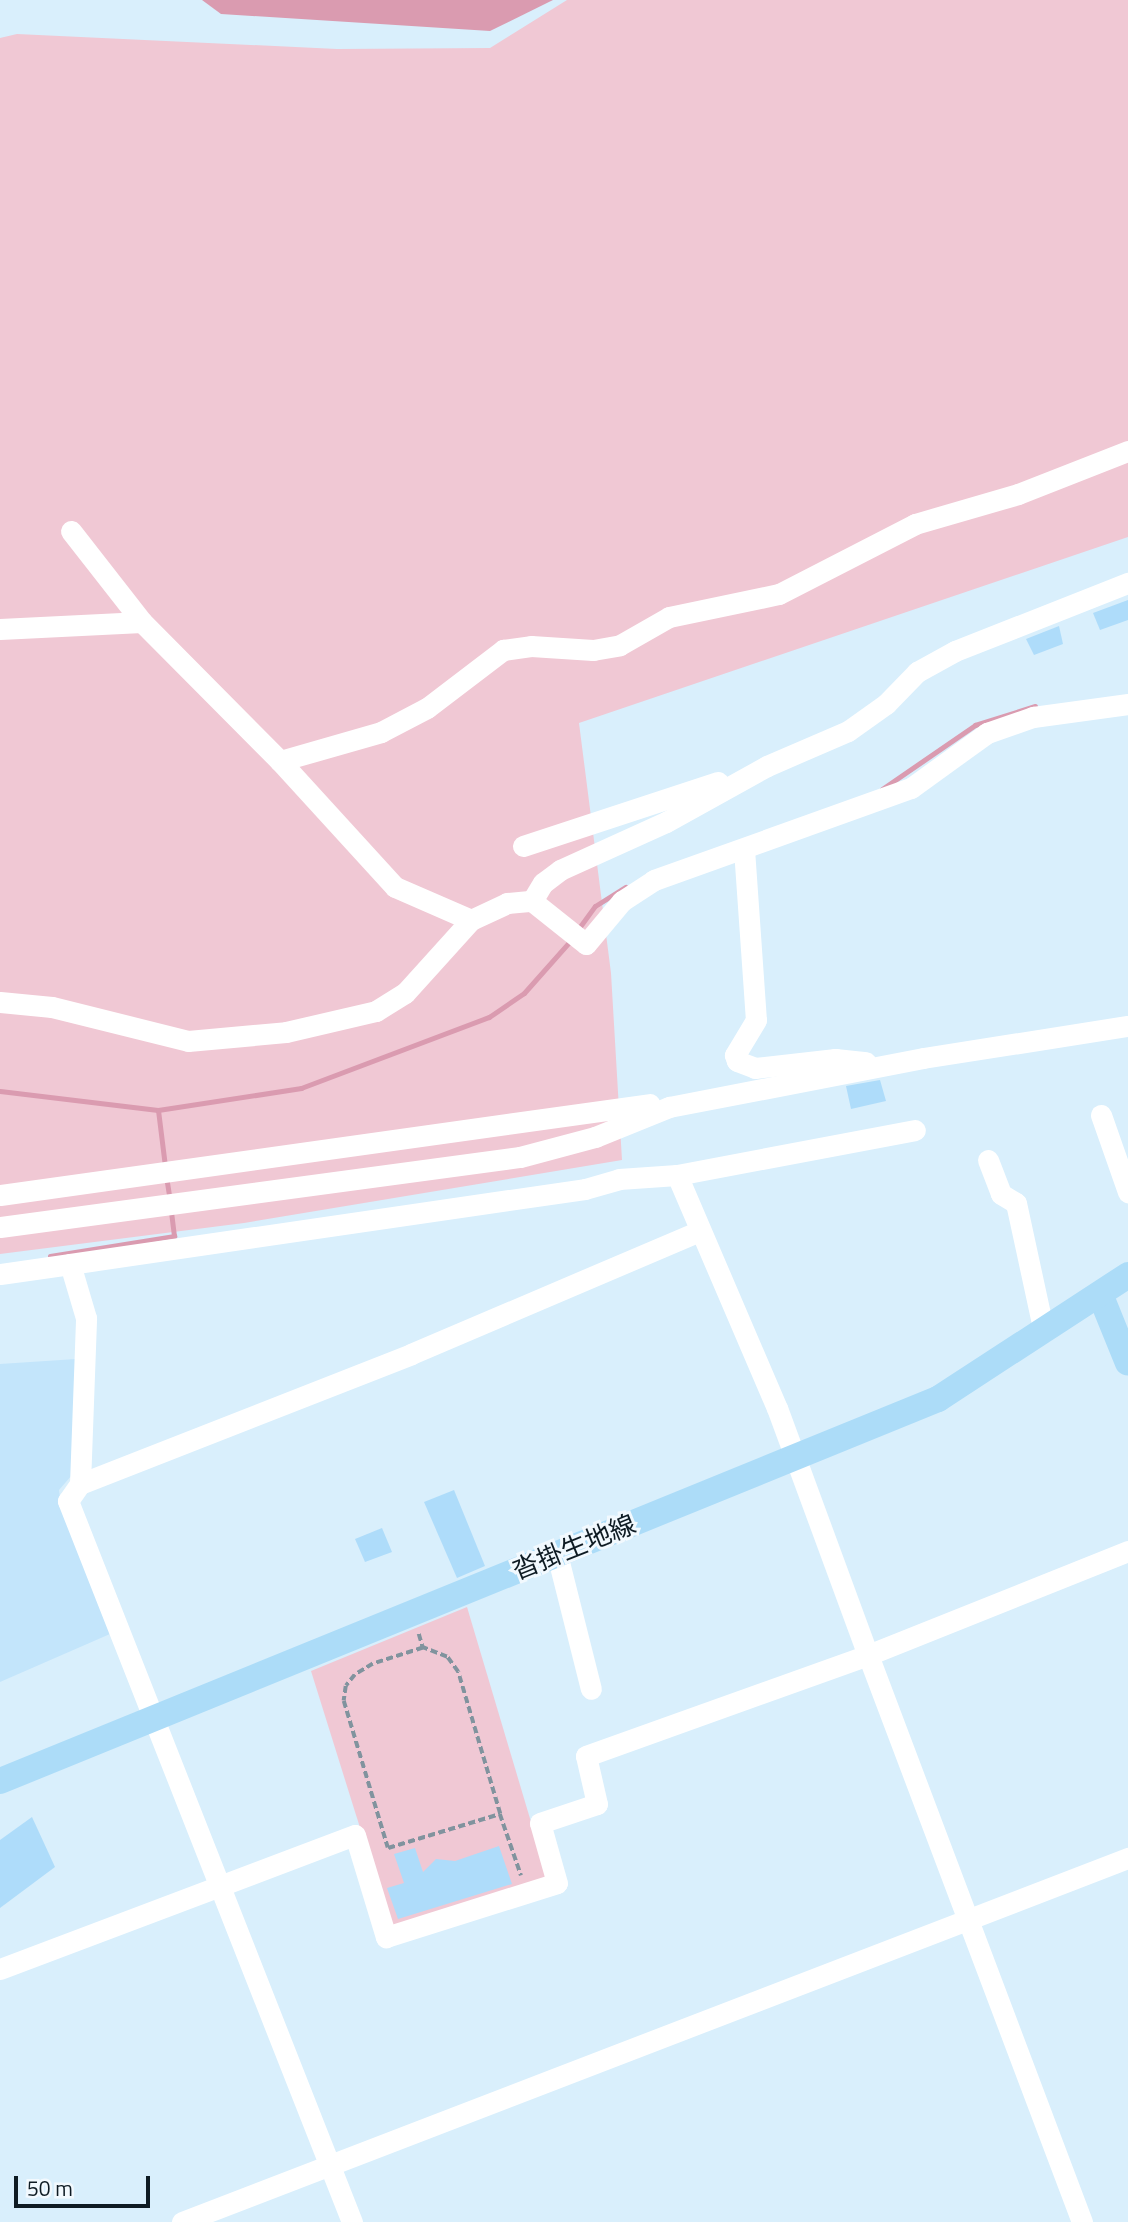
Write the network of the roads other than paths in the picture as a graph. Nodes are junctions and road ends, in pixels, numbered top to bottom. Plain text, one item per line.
1 (1128, 451) edge
2 (71, 531) dead end
3 (1128, 583) edge
4 (142, 622) junction
5 (0, 629) edge
6 (1128, 704) edge
7 (280, 761) junction
8 (767, 766) junction
9 (523, 846) dead end
10 (744, 849) junction
11 (532, 901) junction
12 (471, 920) junction
13 (0, 1002) edge
14 (1128, 1027) edge
15 (889, 1064) junction
16 (669, 1107) junction
17 (1101, 1115) dead end
18 (915, 1130) dead end
19 (988, 1160) dead end
20 (677, 1175) junction
21 (1128, 1192) edge
22 (0, 1195) edge
23 (0, 1227) edge
24 (700, 1231) junction
25 (70, 1264) junction
26 (0, 1273) edge
27 (1128, 1275) edge
28 (1100, 1294) junction
29 (1044, 1332) junction
30 (1128, 1363) edge
31 (796, 1457) junction
32 (80, 1484) junction
33 (1128, 1551) edge
34 (557, 1554) junction
35 (868, 1655) junction
36 (591, 1689) dead end
37 (153, 1717) junction
38 (0, 1781) edge
39 (1128, 1858) edge
40 (220, 1885) junction
41 (968, 1919) junction
42 (0, 1969) edge
43 (330, 2165) junction
44 (182, 2222) edge
45 (352, 2222) edge
46 (1082, 2222) edge

1 - 7 street
2 - 4 street
3 - 8 street
4 - 5 street
4 - 7 street
6 - 10 street
7 - 12 street
8 - 9 street
8 - 11 street
10 - 11 street
10 - 15 street
11 - 12 street
12 - 13 street
14 - 15 street
15 - 16 street
16 - 22 street
16 - 23 street
17 - 21 street
18 - 20 street
19 - 29 street
20 - 24 street
20 - 25 street
24 - 31 street
24 - 32 street
25 - 26 street
25 - 32 street
27 - 28 main road, 沓掛生地線
28 - 29 main road, 沓掛生地線
28 - 30 main road
29 - 31 main road, 沓掛生地線
31 - 34 main road, 沓掛生地線
31 - 35 street
32 - 37 street
33 - 35 street
34 - 36 street
34 - 37 main road, 沓掛生地線
35 - 40 street
35 - 41 street
37 - 38 main road, 沓掛生地線
37 - 40 street
39 - 41 street
40 - 42 street
40 - 43 street
41 - 43 street
41 - 46 street
43 - 44 street
43 - 45 street

